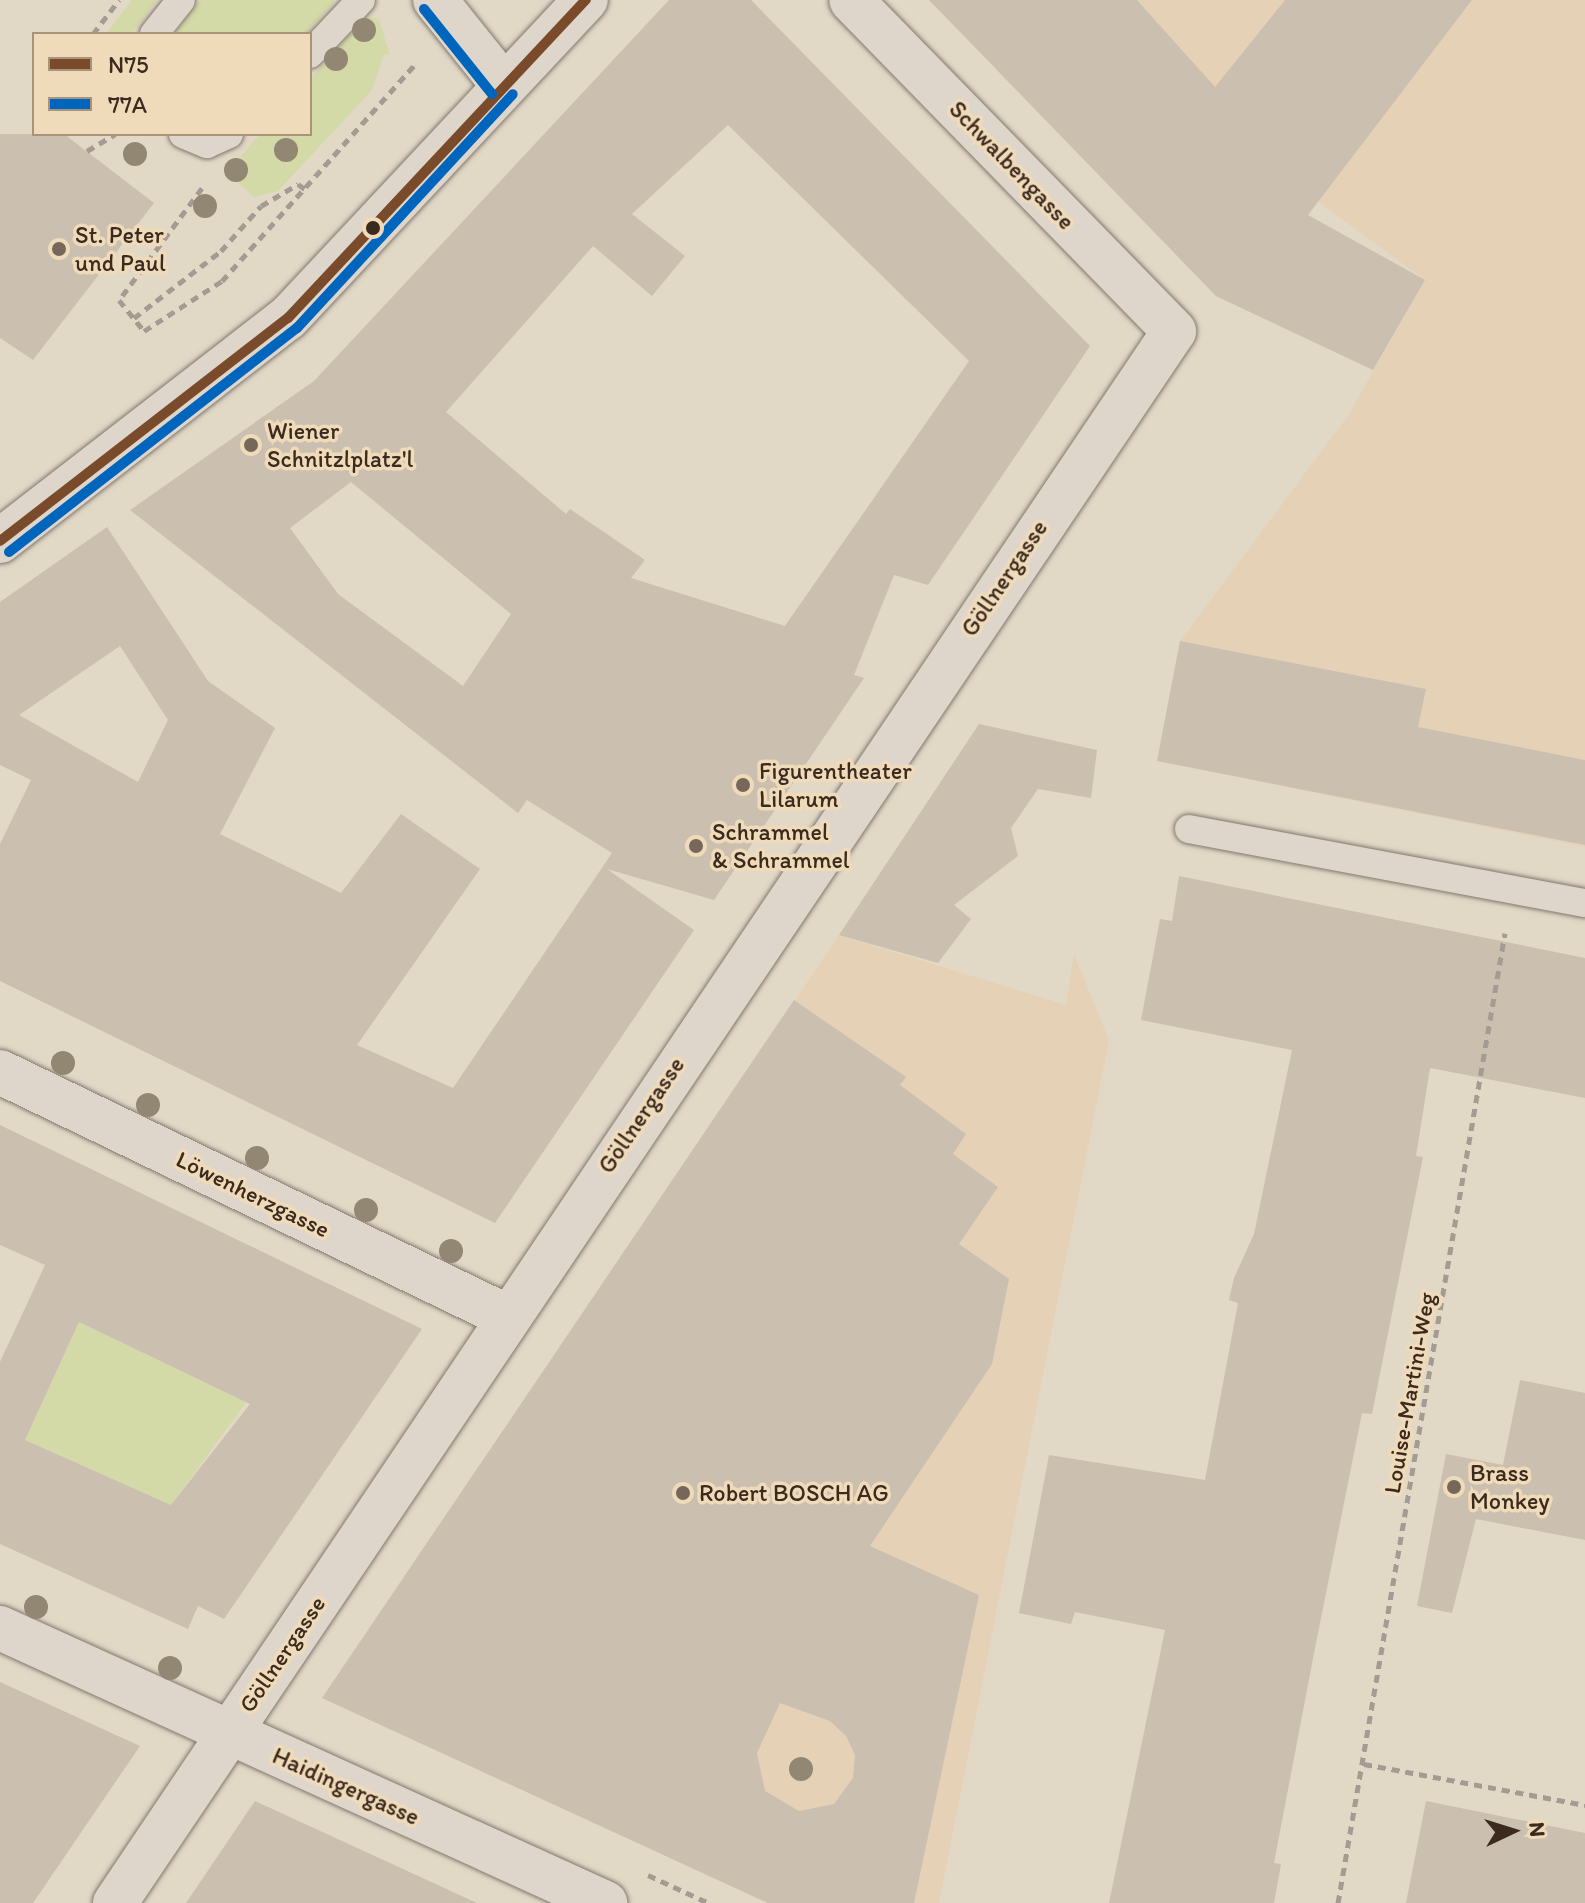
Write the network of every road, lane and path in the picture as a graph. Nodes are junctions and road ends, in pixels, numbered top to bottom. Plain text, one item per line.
1 (119, 0) edge
2 (181, 0) edge
3 (361, 0) edge
4 (435, 0) edge
5 (586, 0) edge
6 (851, 0) edge
7 (95, 32) edge
8 (156, 32) edge
9 (312, 52) edge
10 (424, 54) dead end
11 (503, 85) junction
12 (112, 136) edge
13 (188, 136) edge
14 (225, 136) edge
15 (87, 151) dead end
16 (207, 182) dead end
17 (305, 189) junction
18 (134, 318) junction
19 (1174, 331) joint
20 (0, 541) edge
21 (1189, 829) dead end
22 (1512, 889) junction
23 (1585, 903) edge
24 (0, 1072) edge
25 (506, 1316) junction
26 (0, 1628) edge
27 (229, 1733) junction
28 (1364, 1764) junction
29 (1585, 1805) edge
30 (115, 1903) edge
31 (605, 1903) edge
32 (1338, 1903) edge

1 - 7 path
2 - 8 lane
3 - 9 lane
4 - 11 street
5 - 11 street
6 - 19 street, Schwalbengasse
10 - 17 path
11 - 20 street
12 - 15 path
13 - 14 lane
16 - 18 path
17 - 18 path
17 - 18 path
19 - 25 street, Göllnergasse
21 - 22 lane
22 - 23 lane
22 - 28 path, Louise-Martini-Weg
24 - 25 street, Löwenherzgasse
25 - 27 street, Göllnergasse
26 - 27 street, Haidingergasse
27 - 30 street, Göllnergasse
27 - 31 street, Haidingergasse
28 - 29 path
28 - 32 path, Louise-Martini-Weg

